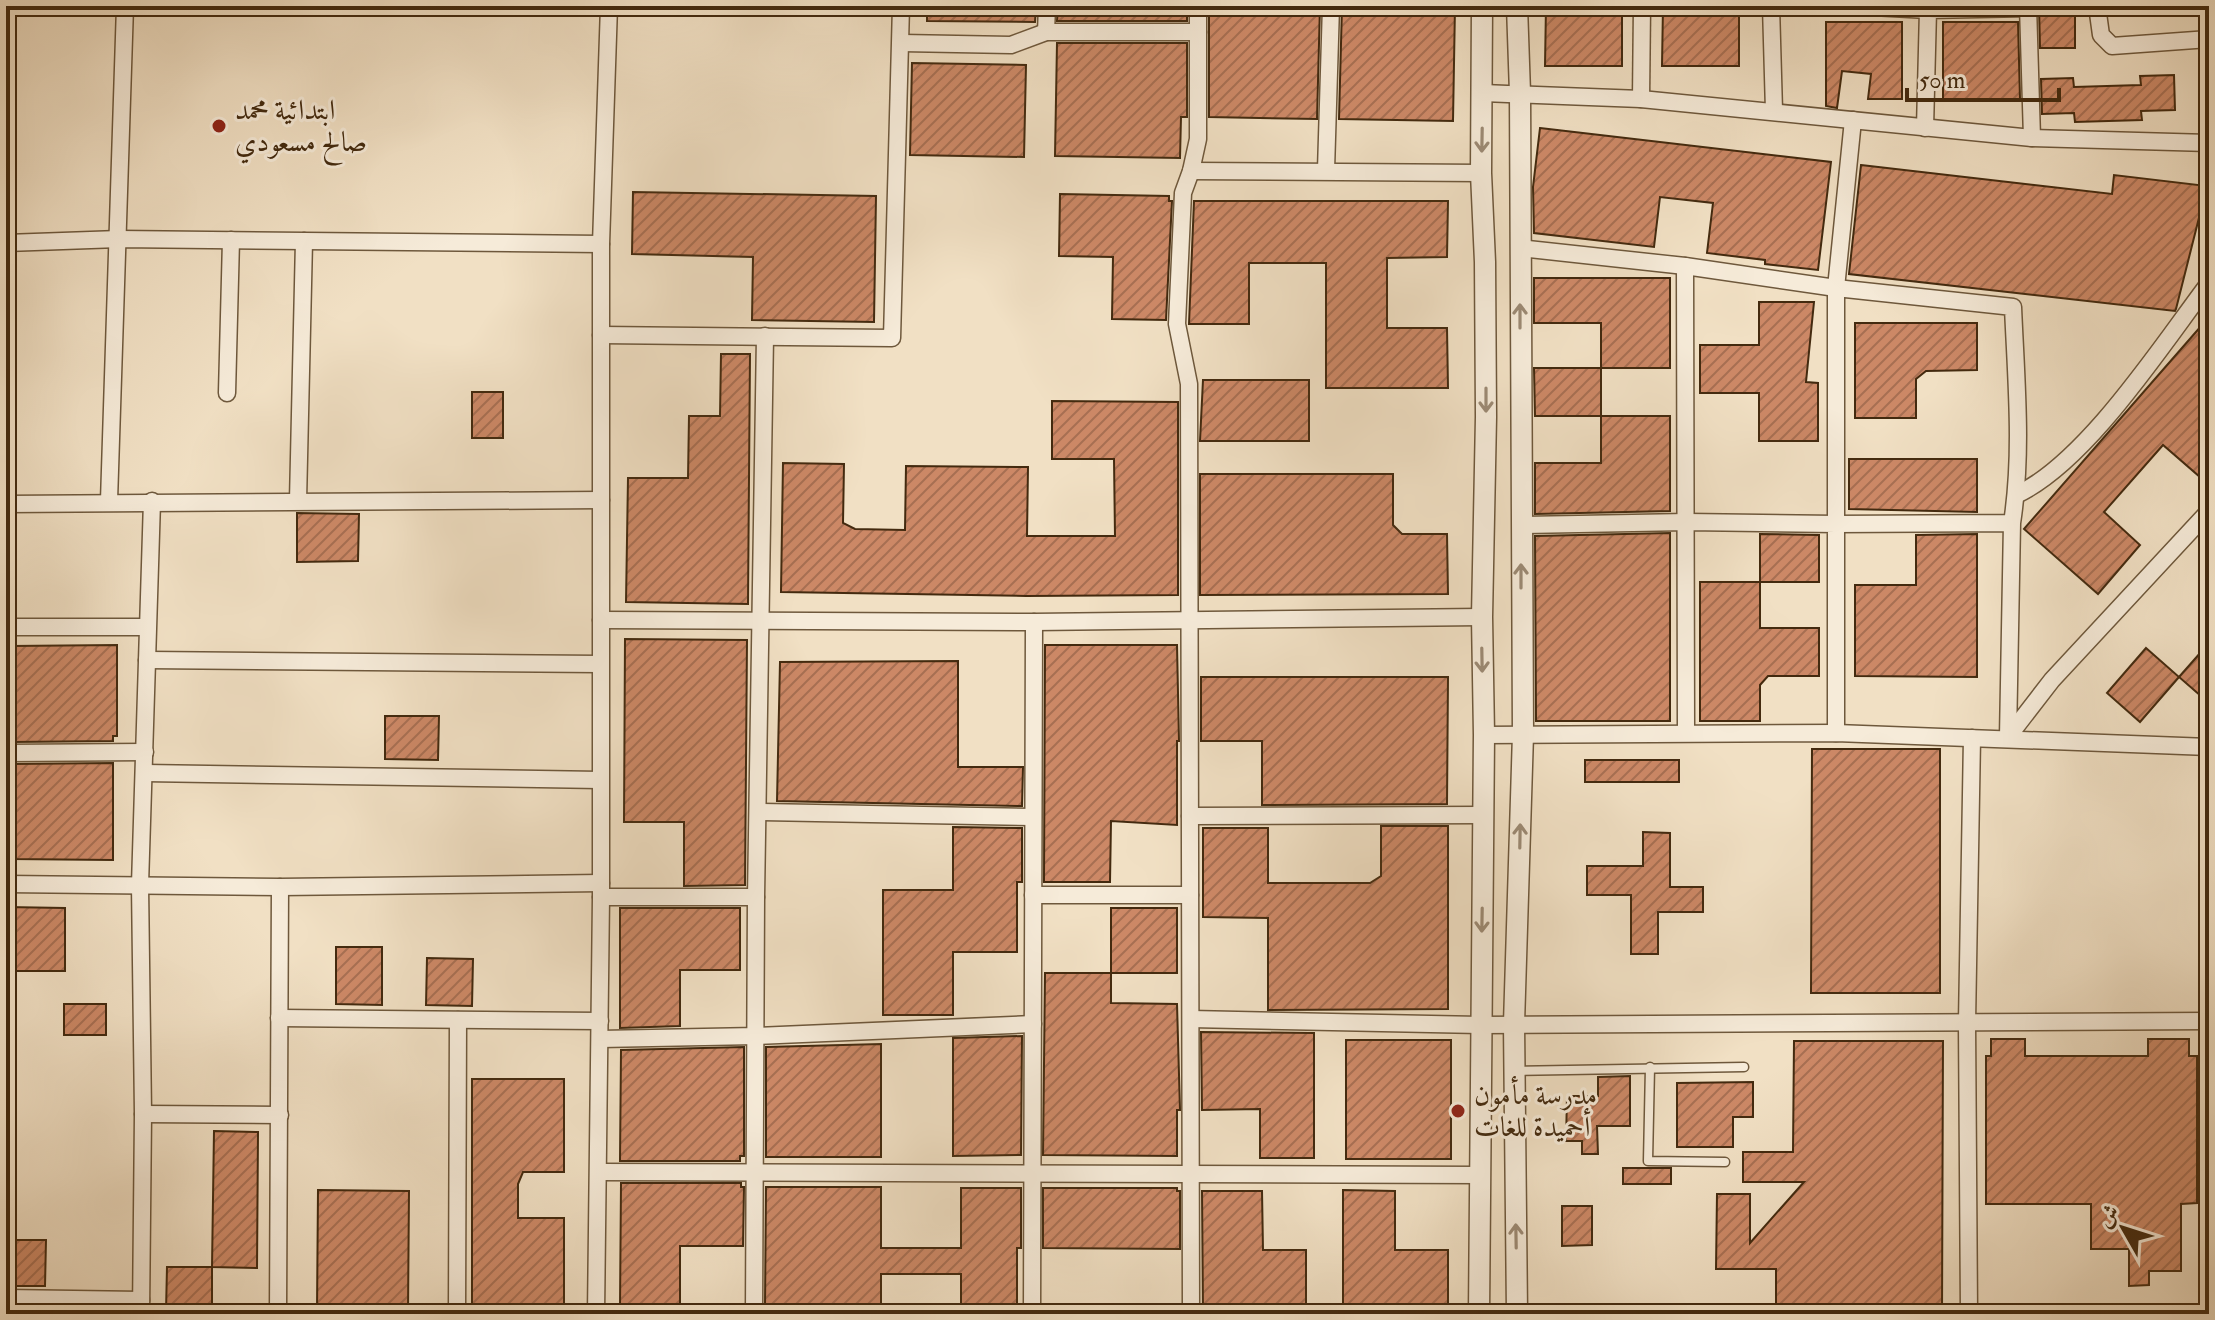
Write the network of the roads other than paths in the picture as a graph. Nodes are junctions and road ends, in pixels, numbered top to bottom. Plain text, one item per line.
1 (125, 6) edge
2 (609, 6) edge
3 (901, 6) edge
4 (1047, 6) edge
5 (1198, 6) edge
6 (1331, 6) edge
7 (1482, 6) edge
8 (1517, 6) edge
9 (1642, 6) edge
10 (1771, 6) edge
11 (1854, 6) edge
12 (2097, 6) edge
13 (2028, 7) edge
14 (1928, 10) junction
15 (1046, 32) junction
16 (1198, 32) junction
17 (2209, 39) edge
18 (902, 43) junction
19 (1483, 93) junction
20 (1520, 93) junction
21 (1641, 99) junction
22 (1774, 111) junction
23 (1853, 120) junction
24 (1925, 128) junction
25 (2032, 138) junction
26 (2209, 143) edge
27 (1326, 170) junction
28 (1191, 171) junction
29 (1481, 173) junction
30 (119, 239) junction
31 (231, 240) junction
32 (304, 241) junction
33 (6, 243) edge
34 (601, 244) junction
35 (1520, 248) junction
36 (1685, 266) junction
37 (2209, 283) edge
38 (1836, 288) junction
39 (601, 335) junction
40 (765, 336) junction
41 (227, 393) dead end
42 (2016, 495) junction
43 (601, 500) junction
44 (109, 501) junction
45 (152, 501) junction
46 (298, 501) junction
47 (6, 504) edge
48 (2209, 511) edge
49 (1687, 522) junction
50 (2012, 523) junction
51 (1836, 524) junction
52 (1521, 525) junction
53 (1482, 617) junction
54 (601, 620) junction
55 (1190, 621) junction
56 (762, 622) junction
57 (1034, 622) junction
58 (6, 627) edge
59 (147, 627) junction
60 (147, 660) junction
61 (600, 664) junction
62 (1686, 733) junction
63 (1836, 733) junction
64 (1523, 734) junction
65 (1484, 735) junction
66 (2008, 737) junction
67 (1972, 738) junction
68 (2209, 747) edge
69 (145, 752) junction
70 (6, 753) edge
71 (145, 773) junction
72 (600, 780) junction
73 (759, 812) junction
74 (1483, 815) junction
75 (1190, 816) junction
76 (1033, 817) junction
77 (6, 884) edge
78 (140, 885) junction
79 (280, 887) junction
80 (601, 890) junction
81 (1033, 895) junction
82 (1190, 895) junction
83 (756, 897) junction
84 (279, 1018) junction
85 (1191, 1019) junction
86 (458, 1020) junction
87 (2209, 1021) edge
88 (1967, 1023) junction
89 (1033, 1024) junction
90 (1514, 1024) junction
91 (1480, 1025) junction
92 (600, 1030) junction
93 (756, 1036) junction
94 (1650, 1067) junction
95 (1744, 1067) dead end
96 (1514, 1071) junction
97 (143, 1114) junction
98 (280, 1115) junction
99 (1725, 1162) dead end
100 (599, 1172) junction
101 (1033, 1172) junction
102 (755, 1173) junction
103 (1191, 1173) junction
104 (1480, 1175) junction
105 (6, 1298) edge
106 (141, 1307) edge
107 (278, 1314) edge
108 (457, 1314) edge
109 (596, 1314) edge
110 (754, 1314) edge
111 (1032, 1314) edge
112 (1191, 1314) edge
113 (1479, 1314) edge
114 (1517, 1314) edge
115 (1969, 1314) edge

1 - 30 street
2 - 34 street
3 - 18 street
4 - 15 street
5 - 16 street
6 - 27 street
7 - 19 street
8 - 20 street
9 - 21 street
10 - 22 street
11 - 14 street
12 - 17 street
13 - 14 street
13 - 25 street
14 - 24 street
15 - 16 street
15 - 18 street
16 - 28 street
18 - 40 street
19 - 20 street
19 -> 29 street
20 - 21 street
20 - 35 street
21 - 22 street
22 - 23 street
23 - 24 street
23 - 38 street
24 - 25 street
25 - 26 street
27 - 28 street
27 - 29 street
28 - 55 street
29 -> 53 street
30 - 31 street
30 - 33 street
30 - 44 street
31 - 32 street
31 - 41 street
32 - 34 street
32 - 46 street
34 - 39 street
35 - 36 street
52 -> 35 street
36 - 38 street
36 - 49 street
37 - 42 street
38 - 42 street
38 - 51 street
39 - 40 street
39 - 43 street
40 - 56 street
42 - 50 street
43 - 46 street
43 - 54 street
44 - 45 street
44 - 47 street
45 - 46 street
45 - 59 street
48 - 66 street
49 - 51 street
49 - 52 street
49 - 62 street
50 - 51 street
50 - 66 street
51 - 63 street
64 -> 52 street
53 - 55 street
53 -> 65 street
54 - 56 street
54 - 61 street
55 - 57 street
55 - 75 street
56 - 57 street
56 - 73 street
57 - 76 street
58 - 59 street
59 - 60 street
60 - 61 street
60 - 69 street
61 - 72 street
62 - 63 street
62 - 64 street
63 - 67 street
64 - 65 street
90 -> 64 street
65 - 74 street
66 - 67 street
66 - 68 street
67 - 88 street
69 - 70 street
69 - 71 street
71 - 72 street
71 - 78 street
72 - 80 street
73 - 76 street
73 - 83 street
74 - 75 street
74 -> 91 street
75 - 82 street
76 - 81 street
77 - 78 street
78 - 79 street
78 - 97 street
79 - 80 street
79 - 84 street
80 - 83 street
80 - 92 street
81 - 82 street
81 - 89 street
82 - 85 street
83 - 93 street
84 - 86 street
84 - 98 street
85 - 91 street
85 - 103 street
86 - 92 street
86 - 108 street
87 - 88 street
88 - 90 street
88 - 115 street
89 - 93 street
89 - 101 street
90 - 91 street
90 - 96 street
91 - 104 street
92 - 93 street
92 - 100 street
93 - 102 street
94 - 95 lane
94 - 96 lane
94 - 99 lane
114 -> 96 street
97 - 98 street
97 - 106 street
98 - 107 street
100 - 102 street
100 - 109 street
101 - 102 street
101 - 103 street
101 - 111 street
102 - 110 street
103 - 104 street
103 - 112 street
104 - 113 street
105 - 106 street

